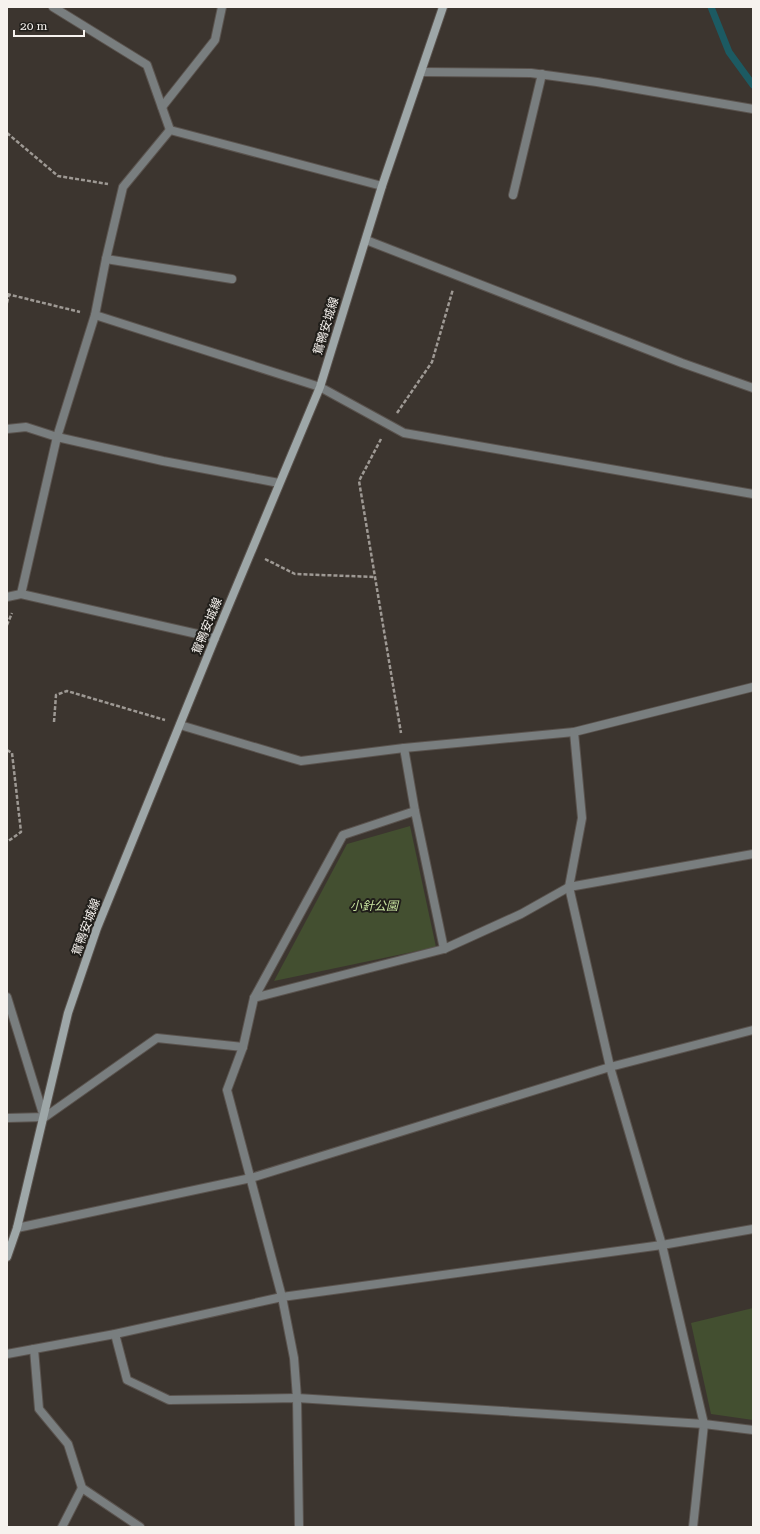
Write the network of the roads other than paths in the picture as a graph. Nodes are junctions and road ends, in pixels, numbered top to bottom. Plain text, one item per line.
1 (53, 7) edge
2 (222, 7) edge
3 (443, 7) edge
4 (422, 72) junction
5 (542, 74) junction
6 (162, 107) junction
7 (753, 109) edge
8 (170, 130) junction
9 (382, 186) junction
10 (513, 195) dead end
11 (366, 240) junction
12 (106, 259) junction
13 (232, 279) dead end
14 (94, 315) junction
15 (320, 387) junction
16 (753, 388) edge
17 (7, 429) edge
18 (57, 437) junction
19 (279, 484) junction
20 (753, 494) edge
21 (21, 594) junction
22 (7, 596) edge
23 (215, 638) junction
24 (753, 687) edge
25 (180, 725) junction
26 (574, 732) junction
27 (404, 748) junction
28 (415, 811) junction
29 (753, 854) edge
30 (569, 887) junction
31 (444, 949) junction
32 (7, 997) edge
33 (254, 998) junction
34 (753, 1030) edge
35 (243, 1047) junction
36 (610, 1067) junction
37 (7, 1118) edge
38 (45, 1118) junction
39 (251, 1178) junction
40 (17, 1228) junction
41 (753, 1229) edge
42 (662, 1245) junction
43 (7, 1257) edge
44 (282, 1297) junction
45 (115, 1334) junction
46 (34, 1349) junction
47 (7, 1354) edge
48 (297, 1398) junction
49 (704, 1424) junction
50 (753, 1430) edge
51 (82, 1488) junction
52 (62, 1527) edge
53 (140, 1527) edge
54 (299, 1527) edge
55 (693, 1527) edge

1 - 6 street
2 - 6 street
3 - 4 main road, 鴛鴨安城線
4 - 5 street
4 - 9 main road, 鴛鴨安城線
5 - 7 street
5 - 10 street
6 - 8 street
8 - 9 street
8 - 12 street
9 - 11 main road, 鴛鴨安城線
11 - 15 main road, 鴛鴨安城線
11 - 16 street
12 - 13 street
12 - 14 street
14 - 15 street
14 - 18 street
15 - 19 main road, 鴛鴨安城線
15 - 20 street
17 - 18 street
18 - 19 street
18 - 21 street
19 - 23 main road, 鴛鴨安城線
21 - 22 street
21 - 23 street
23 - 25 main road, 鴛鴨安城線
24 - 26 street
25 - 27 street
25 - 38 main road, 鴛鴨安城線
26 - 27 street
26 - 30 street
27 - 28 street
28 - 31 street
28 - 33 street
29 - 30 street
30 - 31 street
30 - 36 street
31 - 33 street
32 - 38 street
33 - 35 street
34 - 36 street
35 - 38 street
35 - 39 street
36 - 39 street
36 - 42 street
37 - 38 street
38 - 40 main road, 鴛鴨安城線
39 - 40 street
39 - 44 street
40 - 43 main road, 鴛鴨安城線
41 - 42 street
42 - 44 street
42 - 49 street
44 - 45 street
44 - 48 street
45 - 46 street
45 - 48 street
46 - 47 street
46 - 51 street
48 - 49 street
48 - 54 street
49 - 50 street
49 - 55 street
51 - 52 street
51 - 53 street

